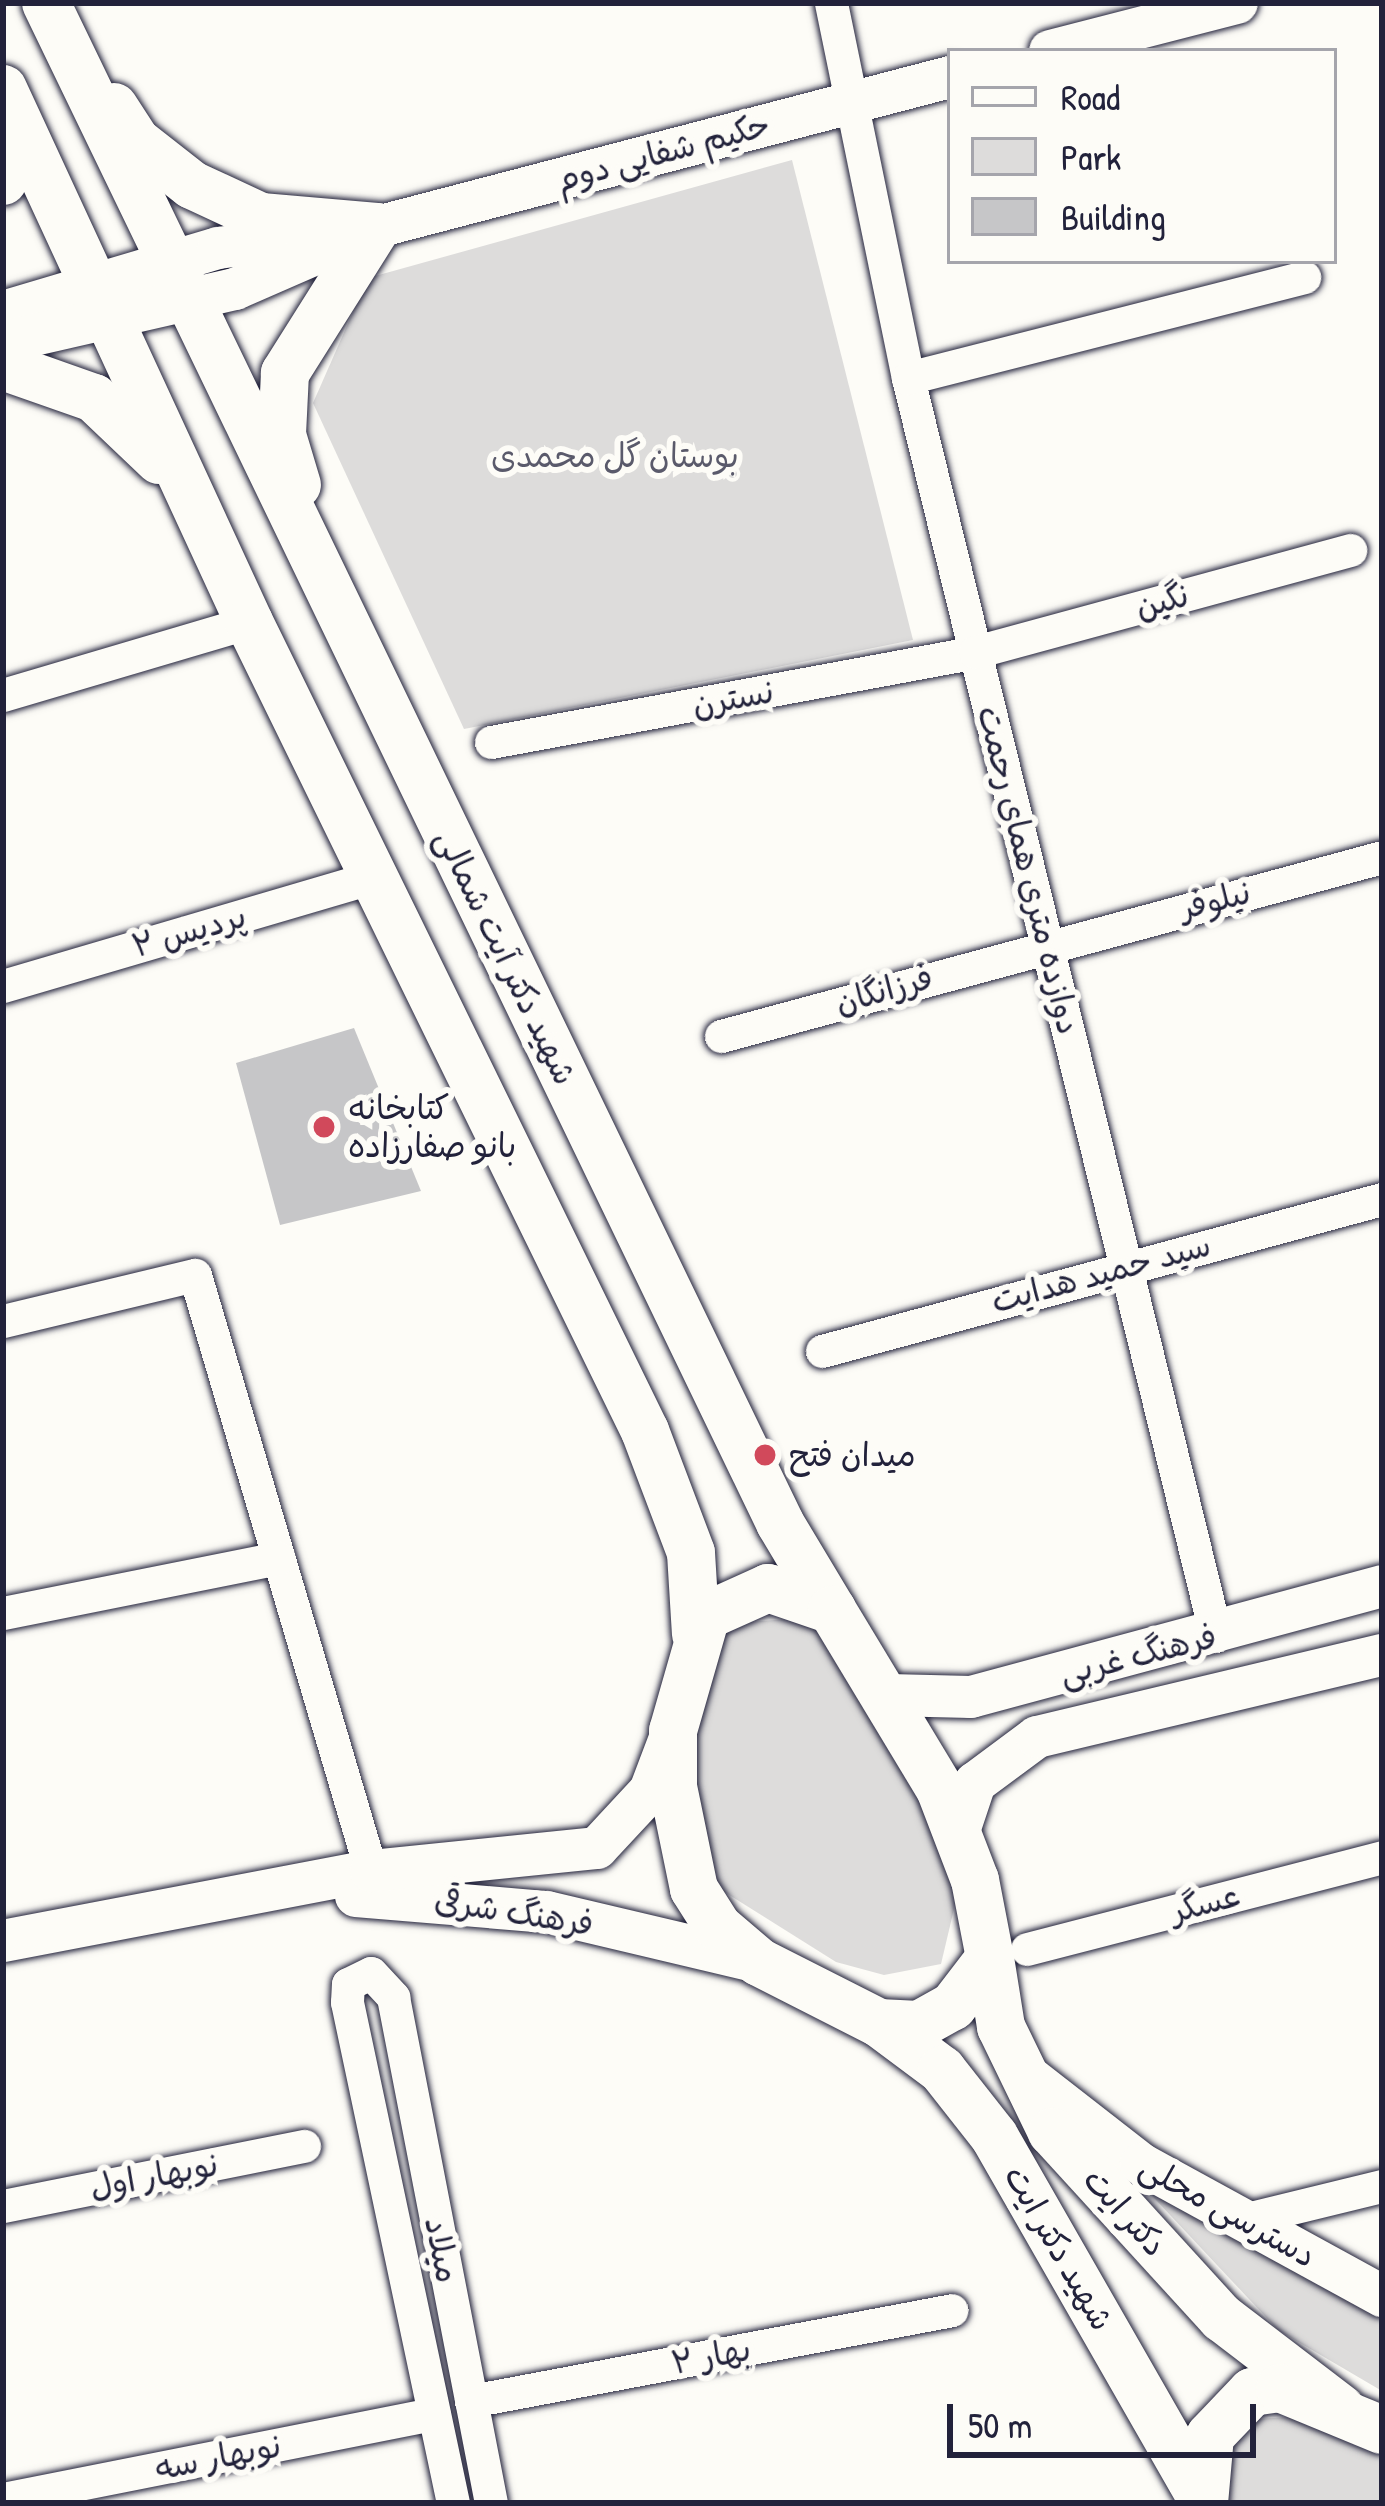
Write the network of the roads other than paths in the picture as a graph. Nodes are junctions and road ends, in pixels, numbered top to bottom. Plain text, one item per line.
1 (47, 3) edge
2 (831, 3) edge
3 (1237, 3) edge
4 (1062, 48) edge
5 (947, 77) edge
6 (3, 89) edge
7 (854, 101) junction
8 (3, 134) edge
9 (3, 181) edge
10 (376, 227) junction
11 (1304, 277) dead end
12 (178, 282) junction
13 (103, 302) junction
14 (3, 311) edge
15 (3, 342) edge
16 (3, 367) edge
17 (908, 378) junction
18 (194, 505) junction
19 (1350, 550) dead end
20 (327, 587) junction
21 (249, 622) junction
22 (975, 652) junction
23 (3, 695) edge
24 (491, 742) dead end
25 (1382, 856) edge
26 (374, 877) junction
27 (1047, 943) junction
28 (3, 986) edge
29 (721, 1036) dead end
30 (1382, 1199) edge
31 (1125, 1265) junction
32 (3, 1321) edge
33 (822, 1352) dead end
34 (279, 1558) junction
35 (1382, 1586) edge
36 (832, 1610) junction
37 (3, 1613) edge
38 (697, 1634) junction
39 (1216, 1636) junction
40 (1382, 1655) edge
41 (889, 1695) junction
42 (673, 1731) junction
43 (958, 1834) junction
44 (1382, 1857) edge
45 (371, 1871) junction
46 (264, 1895) junction
47 (3, 1941) edge
48 (1009, 1954) junction
49 (759, 1962) junction
50 (879, 2023) junction
51 (1023, 2072) junction
52 (304, 2146) dead end
53 (1382, 2186) edge
54 (3, 2206) edge
55 (1242, 2220) junction
56 (1382, 2296) edge
57 (951, 2310) dead end
58 (471, 2402) junction
59 (434, 2414) junction
60 (1362, 2420) edge
61 (3, 2499) edge
62 (453, 2503) edge
63 (491, 2503) edge
64 (1204, 2503) edge

1 - 10 main road
1 - 12 main road, شهید دکتر آیت شمالی
2 - 7 street, دوازده متری همای رحمت
3 - 4 street
5 - 7 street, حکیم شفایی دوم
6 - 13 main road
7 - 10 street, حکیم شفایی دوم
7 - 17 street, دوازده متری همای رحمت
8 - 9 main road
10 - 12 street, حکیم شفایی دوم
10 - 20 main road
11 - 17 street
12 - 13 street, حکیم شفایی دوم
12 - 20 main road, شهید دکتر آیت شمالی
13 - 14 street
13 - 15 street
13 - 18 main road
16 - 18 main road
17 - 22 street, دوازده متری همای رحمت
18 - 21 main road
19 - 22 street, نگین
20 - 36 main road, شهید دکتر آیت شمالی
21 - 23 street
21 - 26 main road
22 - 24 street, نسترن
22 - 27 street, دوازده متری همای رحمت
25 - 27 street, نیلوفر
26 - 28 street, پردیس ۲
26 - 38 main road
27 - 29 street, فرزانگان
27 - 31 street, دوازده متری همای رحمت
30 - 31 street, سید حمید هدایت
31 - 33 street, سید حمید هدایت
31 - 39 street, دوازده متری همای رحمت
32 - 34 street
34 - 37 street
34 - 45 street
35 - 39 street, فرهنگ غربی
36 - 38 main road
36 - 41 main road
38 - 42 main road
39 - 41 street, فرهنگ غربی
40 - 43 street, فرهنگ غربی
41 - 43 main road
42 - 45 street, فرهنگ شرقی
42 - 49 main road
43 - 48 main road
44 - 48 street, عسگر
45 - 46 street, فرهنگ شرقی
46 - 47 street, فرهنگ شرقی
46 - 49 street, فرهنگ شرقی
48 - 50 main road
48 - 51 main road, دکتر ایت
49 - 50 main road
50 - 64 main road, شهید دکتر ایت
51 - 55 street, دسترسی محلی
51 - 60 main road, دکتر ایت
52 - 54 street, نوبهار اول
53 - 55 street
55 - 56 street, دسترسی محلی
57 - 58 street, بهار ۲
58 - 59 street, میلاد
58 - 63 street, میلاد
59 - 61 street, نوبهار سه
59 - 62 street, میلاد
60 - 64 main road

